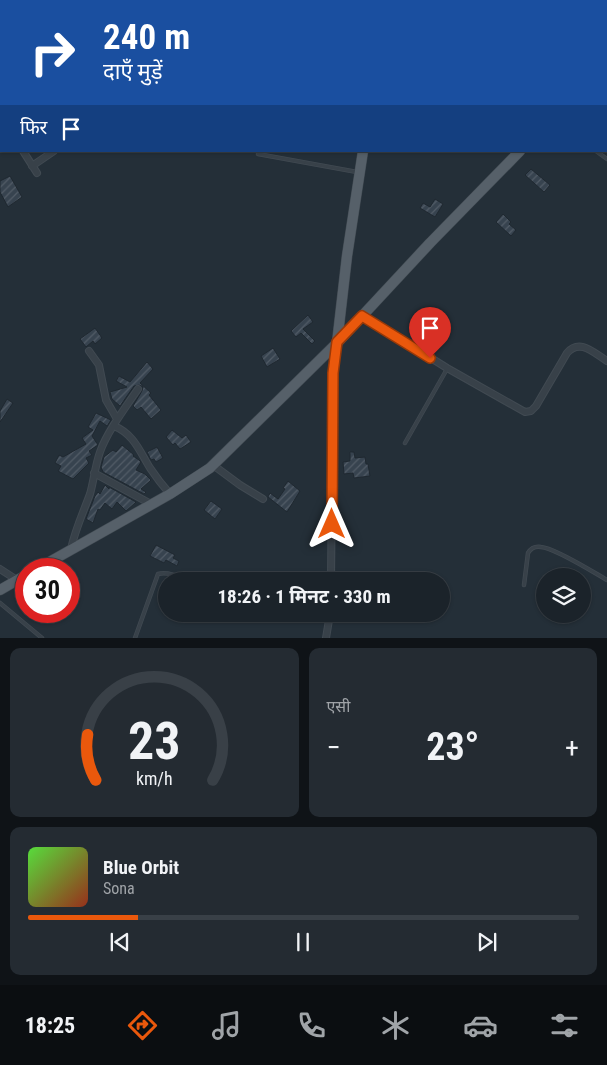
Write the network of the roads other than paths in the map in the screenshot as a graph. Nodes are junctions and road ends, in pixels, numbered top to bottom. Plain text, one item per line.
1 (24, 152) edge
2 (53, 152) edge
3 (363, 152) edge
4 (519, 152) edge
5 (258, 154) dead end
6 (32, 166) junction
7 (37, 173) dead end
8 (360, 173) junction
9 (362, 316) junction
10 (337, 342) junction
11 (89, 351) dead end
12 (607, 361) edge
13 (447, 368) junction
14 (138, 389) dead end
15 (116, 423) junction
16 (405, 443) dead end
17 (213, 465) junction
18 (94, 473) junction
19 (170, 494) junction
20 (263, 499) dead end
21 (151, 504) junction
22 (71, 549) junction
23 (56, 558) edge
24 (0, 569) edge
25 (331, 572) edge
26 (15, 574) edge
27 (158, 574) edge
28 (607, 580) edge
29 (15, 581) edge
30 (524, 585) dead end
31 (0, 590) edge
32 (0, 603) edge
33 (329, 622) edge
34 (42, 638) edge
35 (135, 638) edge
36 (326, 638) edge

1 - 6 street
2 - 6 street
3 - 8 main road
4 - 9 main road
5 - 8 lane
6 - 7 street
8 - 10 main road
9 - 10 main road
9 - 13 street
10 - 17 main road
10 - 25 street
11 - 15 street
12 - 13 street
13 - 16 lane
14 - 15 street
15 - 18 street
15 - 19 street
17 - 19 main road
17 - 20 street
18 - 21 street
18 - 22 street
19 - 21 main road
21 - 22 main road
22 - 23 main road
24 - 26 street
27 - 35 lane
28 - 30 lane
29 - 31 main road
32 - 34 lane
33 - 36 street

